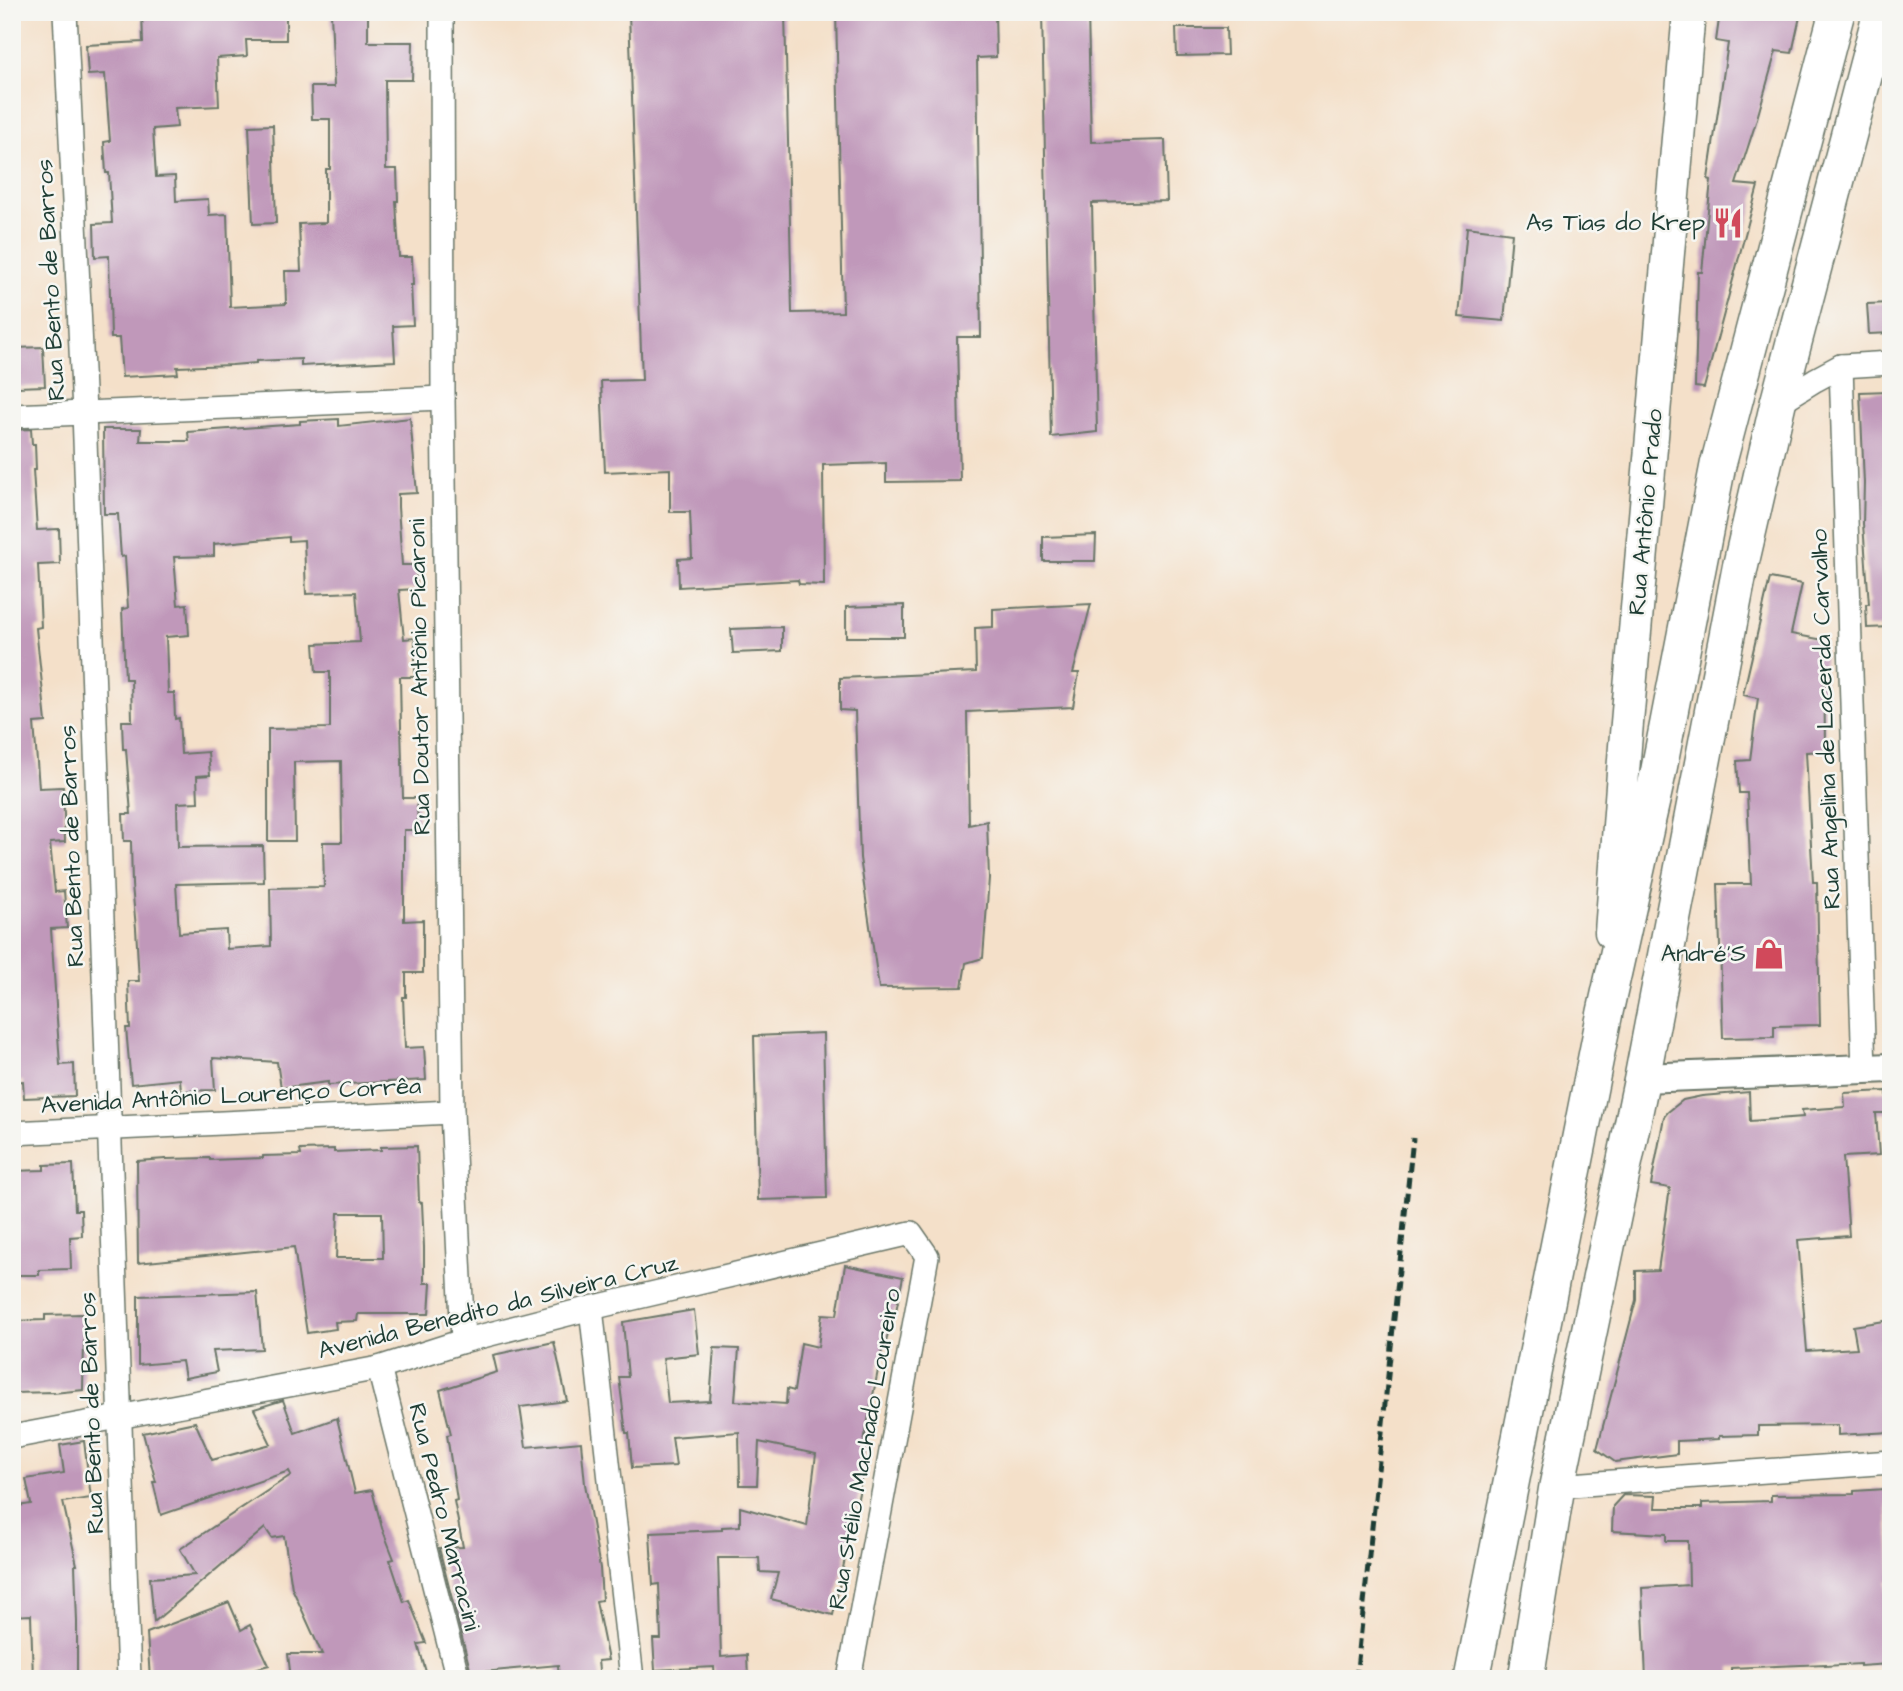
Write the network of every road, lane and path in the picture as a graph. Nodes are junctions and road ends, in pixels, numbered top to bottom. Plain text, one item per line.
1 (65, 12) edge
2 (442, 12) edge
3 (1689, 12) edge
4 (1837, 12) edge
5 (1881, 12) edge
6 (1891, 363) edge
7 (1841, 366) junction
8 (443, 398) junction
9 (1778, 403) junction
10 (84, 412) junction
11 (12, 416) edge
12 (1605, 1012) junction
13 (1878, 1069) edge
14 (1642, 1078) junction
15 (452, 1112) junction
16 (108, 1129) junction
17 (12, 1133) edge
18 (911, 1233) joint
19 (591, 1308) junction
20 (463, 1340) junction
21 (379, 1368) junction
22 (119, 1416) junction
23 (12, 1437) edge
24 (1891, 1462) edge
25 (1557, 1486) junction
26 (128, 1679) edge
27 (458, 1679) edge
28 (632, 1679) edge
29 (849, 1679) edge
30 (1472, 1679) edge
31 (1526, 1679) edge

1 - 10 street, Rua Bento de Barros
2 - 8 street, Rua Doutor Antônio Picaroni
3 - 12 main road, Rua Antônio Prado
4 - 12 main road
5 - 9 main road
6 - 7 street
7 - 9 street
7 - 13 street, Rua Angelina de Lacerda Carvalho
8 - 10 street
8 - 15 street, Rua Doutor Antônio Picaroni
9 - 14 main road
10 - 11 street
10 - 16 street, Rua Bento de Barros
12 - 30 main road
13 - 14 street
14 - 25 main road
15 - 16 street, Avenida Antônio Lourenço Corrêa
15 - 20 street, Rua Doutor Antônio Picaroni
16 - 17 street, Avenida Antônio Lourenço Corrêa
16 - 22 street, Rua Bento de Barros
18 - 19 street, Avenida Benedito da Silveira Cruz
18 - 29 street, Rua Stélio Machado Loureiro
19 - 20 street, Avenida Benedito da Silveira Cruz
19 - 28 street
20 - 21 street, Avenida Benedito da Silveira Cruz
21 - 22 street, Avenida Benedito da Silveira Cruz
21 - 27 street, Rua Pedro Marracini
22 - 23 street, Avenida Benedito da Silveira Cruz
22 - 26 street, Rua Bento de Barros
24 - 25 street
25 - 31 main road

